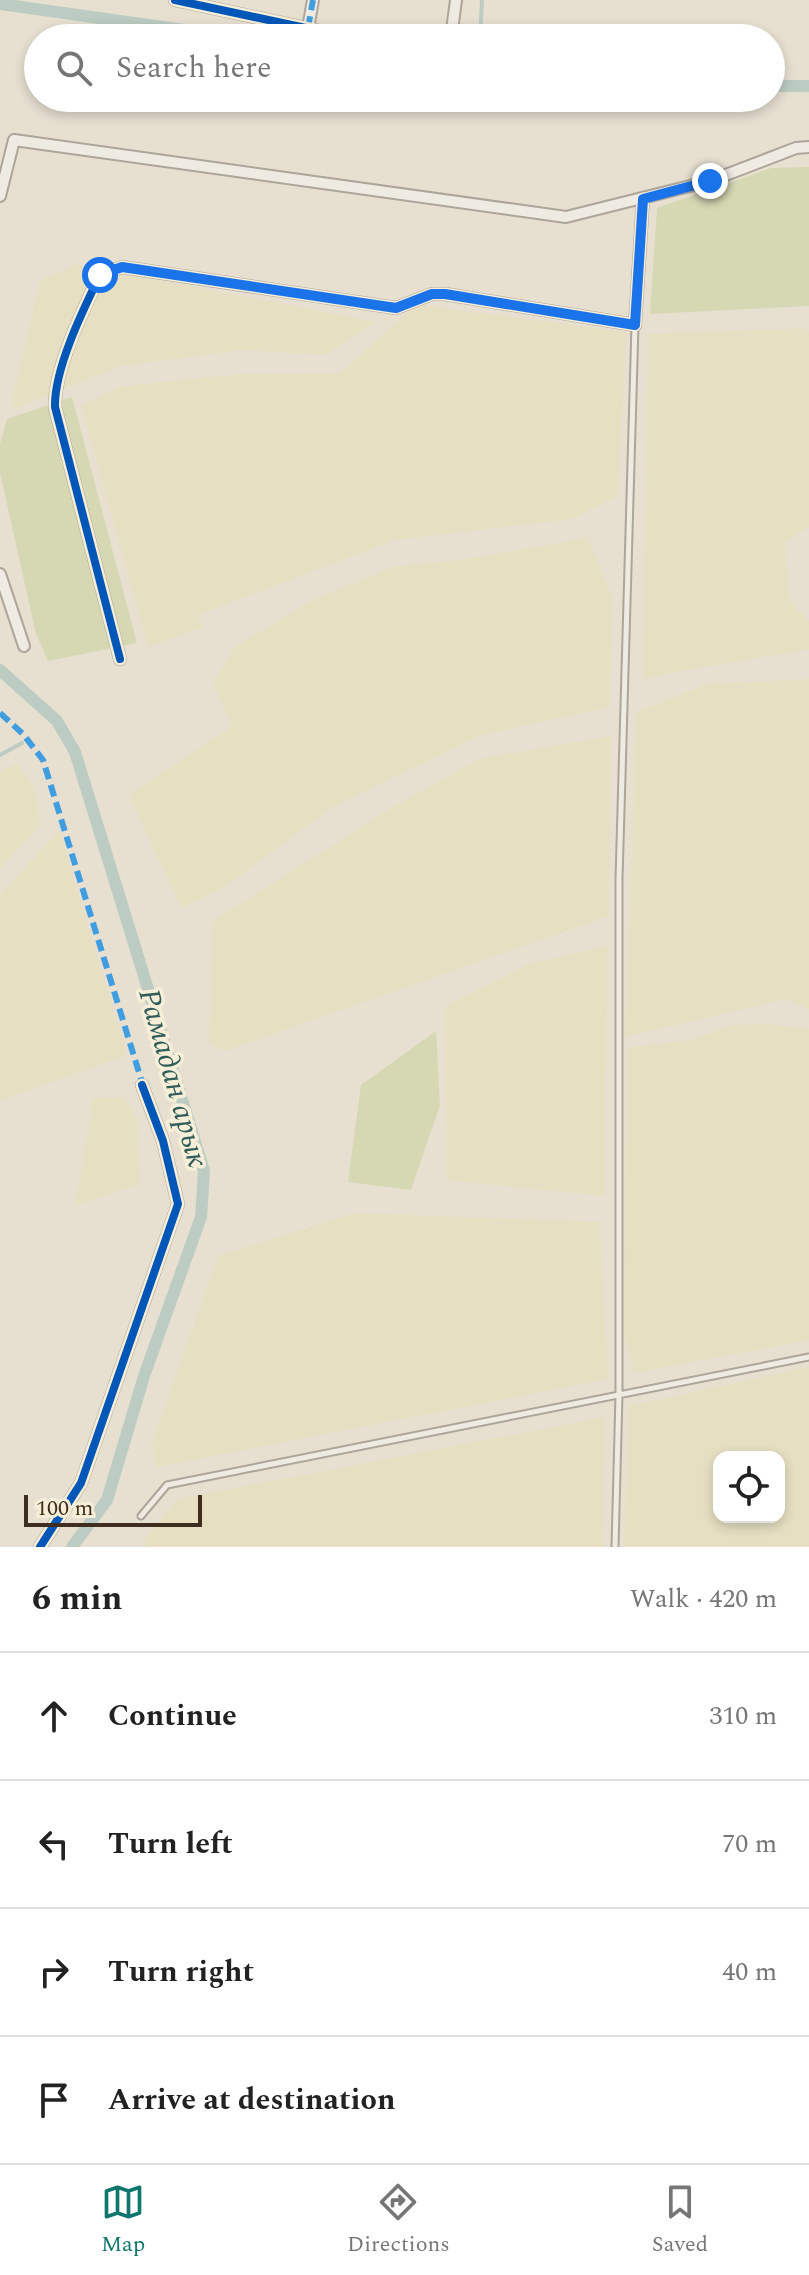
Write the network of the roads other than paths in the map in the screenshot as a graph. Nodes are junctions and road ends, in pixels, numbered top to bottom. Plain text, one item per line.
1 (175, 0) edge
2 (313, 0) edge
3 (456, 0) edge
4 (289, 24) edge
5 (309, 24) edge
6 (453, 24) edge
7 (809, 147) edge
8 (0, 196) edge
9 (643, 199) junction
10 (635, 325) junction
11 (0, 574) edge
12 (24, 646) dead end
13 (120, 659) dead end
14 (142, 1085) dead end
15 (809, 1357) edge
16 (619, 1395) junction
17 (141, 1516) dead end
18 (40, 1547) edge
19 (615, 1547) edge

1 - 4 street
2 - 5 street
3 - 6 street
7 - 9 street
8 - 9 street
9 - 10 street
10 - 13 street
10 - 16 lane
11 - 12 street
14 - 18 street
15 - 16 lane
16 - 17 lane
16 - 19 lane

